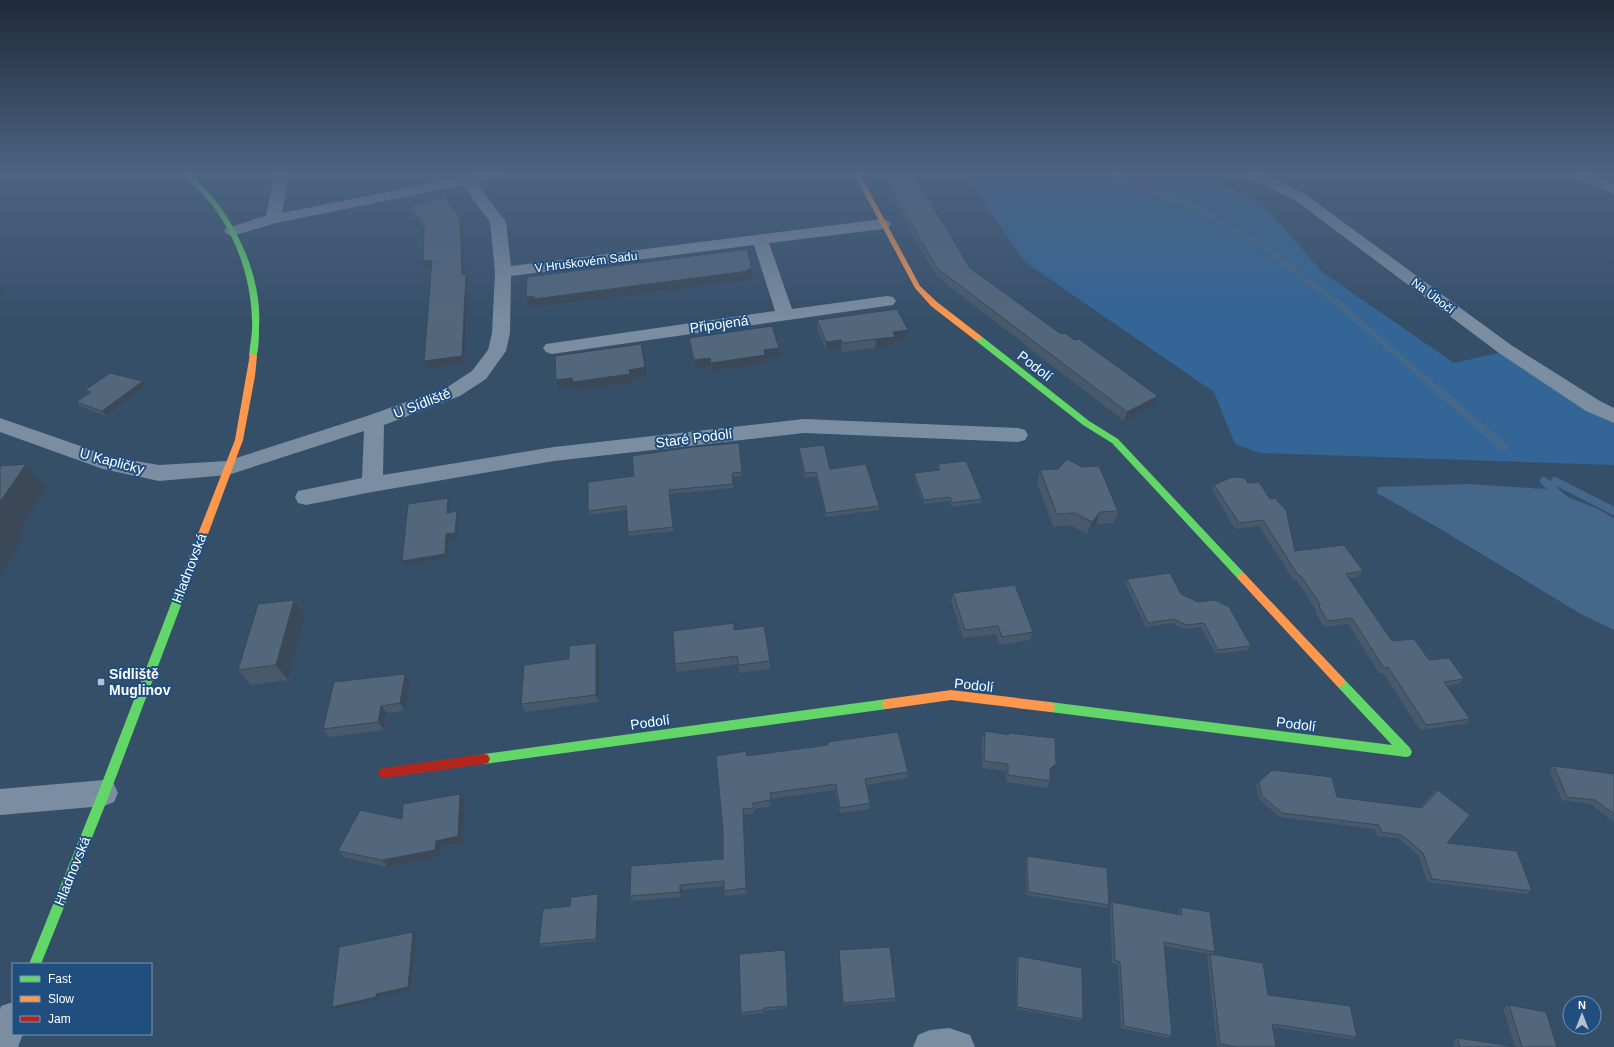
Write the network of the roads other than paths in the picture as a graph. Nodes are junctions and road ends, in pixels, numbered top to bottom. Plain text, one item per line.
1 (227, 223) edge
2 (260, 223) edge
3 (498, 223) edge
4 (1335, 223) edge
5 (883, 224) joint
6 (232, 231) junction
7 (760, 240) junction
8 (503, 272) junction
9 (887, 302) dead end
10 (785, 315) junction
11 (552, 348) dead end
12 (1614, 416) edge
13 (374, 421) junction
14 (0, 425) edge
15 (1018, 435) dead end
16 (228, 468) junction
17 (372, 484) junction
18 (306, 497) dead end
19 (384, 773) dead end
20 (104, 793) junction
21 (0, 802) edge
22 (35, 963) edge
23 (12, 1020) edge
24 (1, 1047) edge

1 - 6 street, Hladnovská
2 - 6 street
3 - 8 street, U Sídliště
4 - 12 street, Na Úbočí
5 - 7 street, V Hruškovém Sadu
5 - 19 street, Podolí
6 - 16 street, Hladnovská
7 - 8 street, V Hruškovém Sadu
7 - 10 street
8 - 13 street, U Sídliště
9 - 10 street, Připojená
10 - 11 street, Připojená
13 - 16 street, U Sídliště
13 - 17 street
14 - 16 street, U Kapličky
15 - 17 street, Staré Podolí
16 - 20 street, Hladnovská
17 - 18 street, Staré Podolí
20 - 21 street
20 - 22 street, Hladnovská
23 - 24 street

